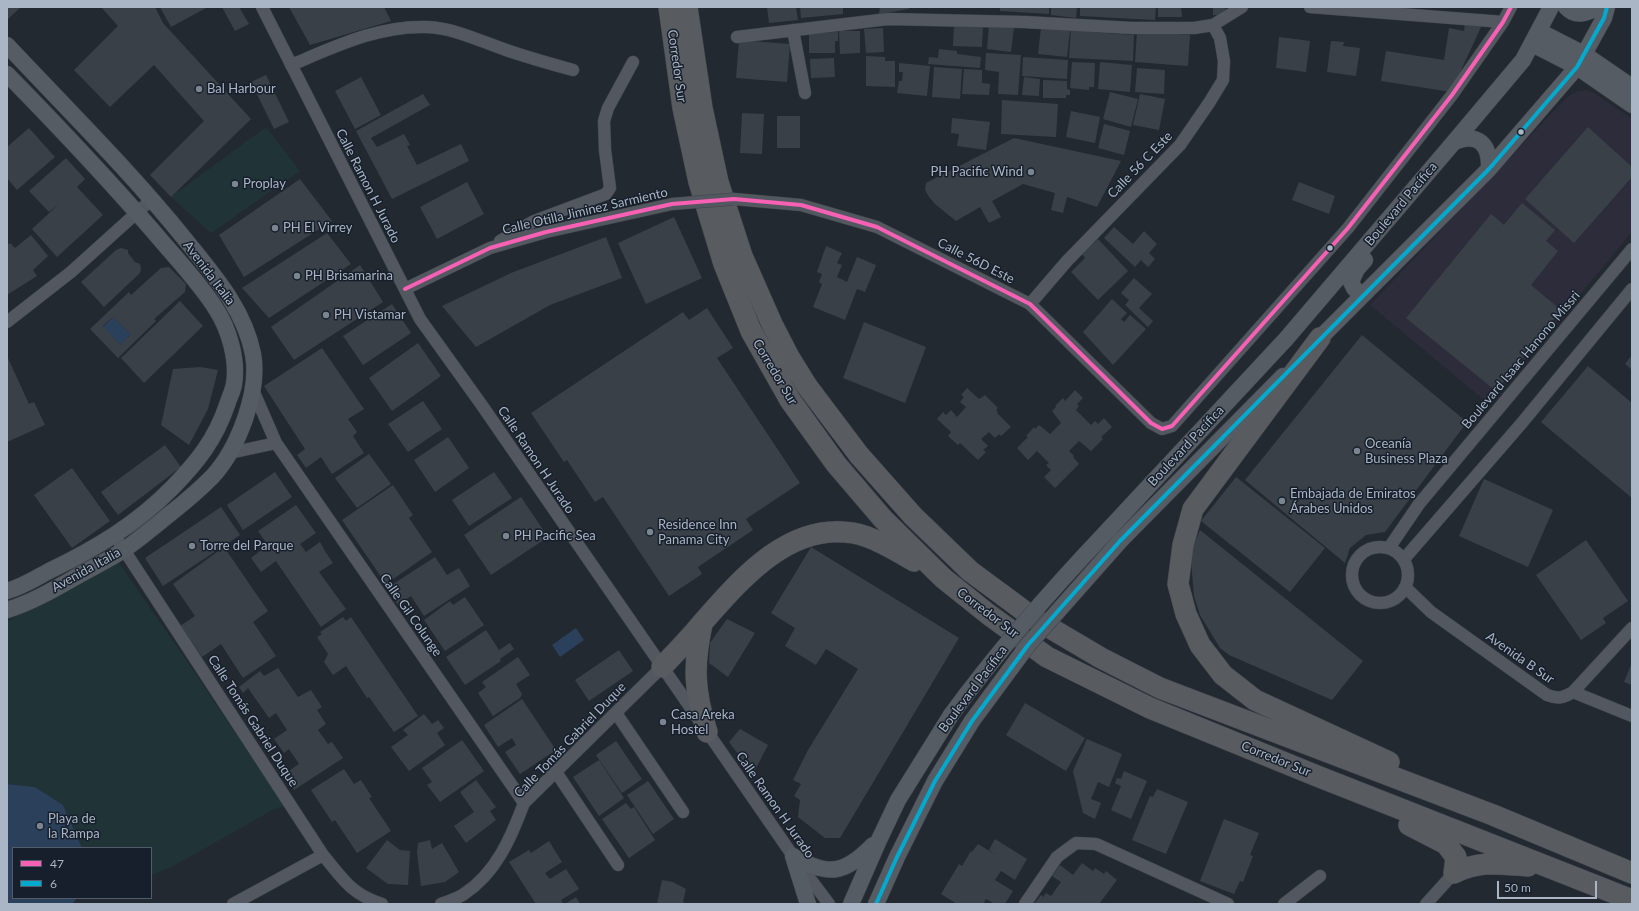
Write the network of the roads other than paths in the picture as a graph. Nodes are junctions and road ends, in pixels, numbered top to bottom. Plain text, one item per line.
1 (262, 7) edge
2 (669, 7) edge
3 (688, 7) edge
4 (1242, 7) edge
5 (1310, 7) edge
6 (1511, 7) edge
7 (1551, 7) edge
8 (1566, 7) edge
9 (1599, 7) edge
10 (1607, 7) edge
11 (1503, 22) junction
12 (1213, 25) junction
13 (793, 30) junction
14 (737, 37) dead end
15 (1536, 37) junction
16 (7, 45) edge
17 (1581, 61) junction
18 (633, 62) dead end
19 (290, 65) junction
20 (573, 70) dead end
21 (7, 74) edge
22 (1632, 87) edge
23 (804, 93) dead end
24 (1632, 105) edge
25 (1454, 142) junction
26 (1489, 169) junction
27 (152, 199) junction
28 (734, 199) joint
29 (137, 212) junction
30 (1392, 215) junction
31 (490, 248) junction
32 (1632, 249) edge
33 (405, 289) junction
34 (1632, 289) edge
35 (1362, 296) junction
36 (1030, 304) junction
37 (7, 322) edge
38 (1320, 338) junction
39 (253, 390) junction
40 (276, 443) junction
41 (230, 453) junction
42 (114, 536) junction
43 (1389, 548) junction
44 (123, 550) junction
45 (1404, 559) junction
46 (944, 578) junction
47 (1405, 588) junction
48 (7, 591) edge
49 (7, 610) edge
50 (702, 623) junction
51 (1632, 628) edge
52 (662, 667) junction
53 (1573, 692) junction
54 (616, 713) junction
55 (1632, 716) edge
56 (707, 732) junction
57 (556, 772) junction
58 (1317, 776) junction
59 (524, 803) junction
60 (684, 812) dead end
61 (1493, 815) junction
62 (879, 840) junction
63 (324, 855) junction
64 (793, 856) junction
65 (618, 866) dead end
66 (1552, 868) junction
67 (1632, 873) edge
68 (1454, 874) junction
69 (1320, 876) dead end
70 (1632, 900) edge
71 (233, 904) edge
72 (382, 904) edge
73 (441, 904) edge
74 (808, 904) edge
75 (829, 904) edge
76 (851, 904) edge
77 (876, 904) edge
78 (1024, 904) edge
79 (1225, 904) edge
80 (1284, 904) edge
81 (1427, 904) edge

1 - 19 street, Calle Ramon H Jurado
2 - 46 highway, Corredor Sur
3 - 61 highway, Corredor Sur
4 - 12 street
5 - 11 street
6 - 11 street
7 - 15 street, Boulevard Pacífica
8 - 9 street
10 - 17 street, Boulevard Pacífica
11 - 36 street, Calle 56D Este
12 - 13 street
12 - 36 street, Calle 56 C Este
13 - 14 street
13 - 23 street
15 - 17 street
15 - 25 street, Boulevard Pacífica
16 - 27 street, Avenida Italia
17 - 22 street
17 - 24 street
17 - 26 street, Boulevard Pacífica
18 - 31 street
19 - 20 street
19 - 33 street, Calle Ramon H Jurado
21 - 29 street, Avenida Italia
25 - 26 street
25 - 30 street, Boulevard Pacífica
26 - 35 street, Boulevard Pacífica
27 - 29 street
27 - 39 street, Avenida Italia
28 - 31 street, Calle Otilla Jiminez Sarmiento, bridge
28 - 36 street, Calle 56D Este
29 - 37 street
29 - 42 street, Avenida Italia
30 - 35 street
30 - 62 street, Boulevard Pacífica, bridge
31 - 33 street, Calle Otilla Jiminez Sarmiento
32 - 43 street, Boulevard Isaac Hanono Missri
33 - 52 street, Calle Ramon H Jurado
34 - 45 street
35 - 38 street, Boulevard Pacífica
38 - 61 highway
38 - 77 street, Boulevard Pacífica, bridge
39 - 40 street, Calle Gil Colunge
39 - 41 street, Avenida Italia
40 - 41 street
40 - 59 street, Calle Gil Colunge
41 - 44 street, Avenida Italia
42 - 44 street, Calle Tomás Gabriel Duque
42 - 48 street, Avenida Italia
43 - 45 street
43 - 47 street
44 - 49 street, Avenida Italia
44 - 63 street, Calle Tomás Gabriel Duque
45 - 47 street
46 - 50 highway
46 - 58 highway, Corredor Sur
47 - 53 street, Avenida B Sur
50 - 52 highway
50 - 56 highway
51 - 53 street, Avenida B Sur
52 - 54 street, Calle Tomás Gabriel Duque
52 - 56 street, Calle Ramon H Jurado
53 - 55 street
54 - 57 street, Calle Tomás Gabriel Duque
54 - 60 street
56 - 64 street, Calle Ramon H Jurado
57 - 59 street, Calle Tomás Gabriel Duque
57 - 65 street
58 - 66 highway, Corredor Sur
58 - 68 highway
59 - 73 street, Calle Tomás Gabriel Duque
61 - 67 highway, Corredor Sur
62 - 64 street
62 - 76 street, Boulevard Pacífica
63 - 71 street
63 - 72 street, Calle Tomás Gabriel Duque
64 - 74 street
64 - 75 street, Calle Ramon H Jurado
66 - 68 highway
66 - 70 highway, Corredor Sur
68 - 81 street
69 - 80 street
78 - 79 street

